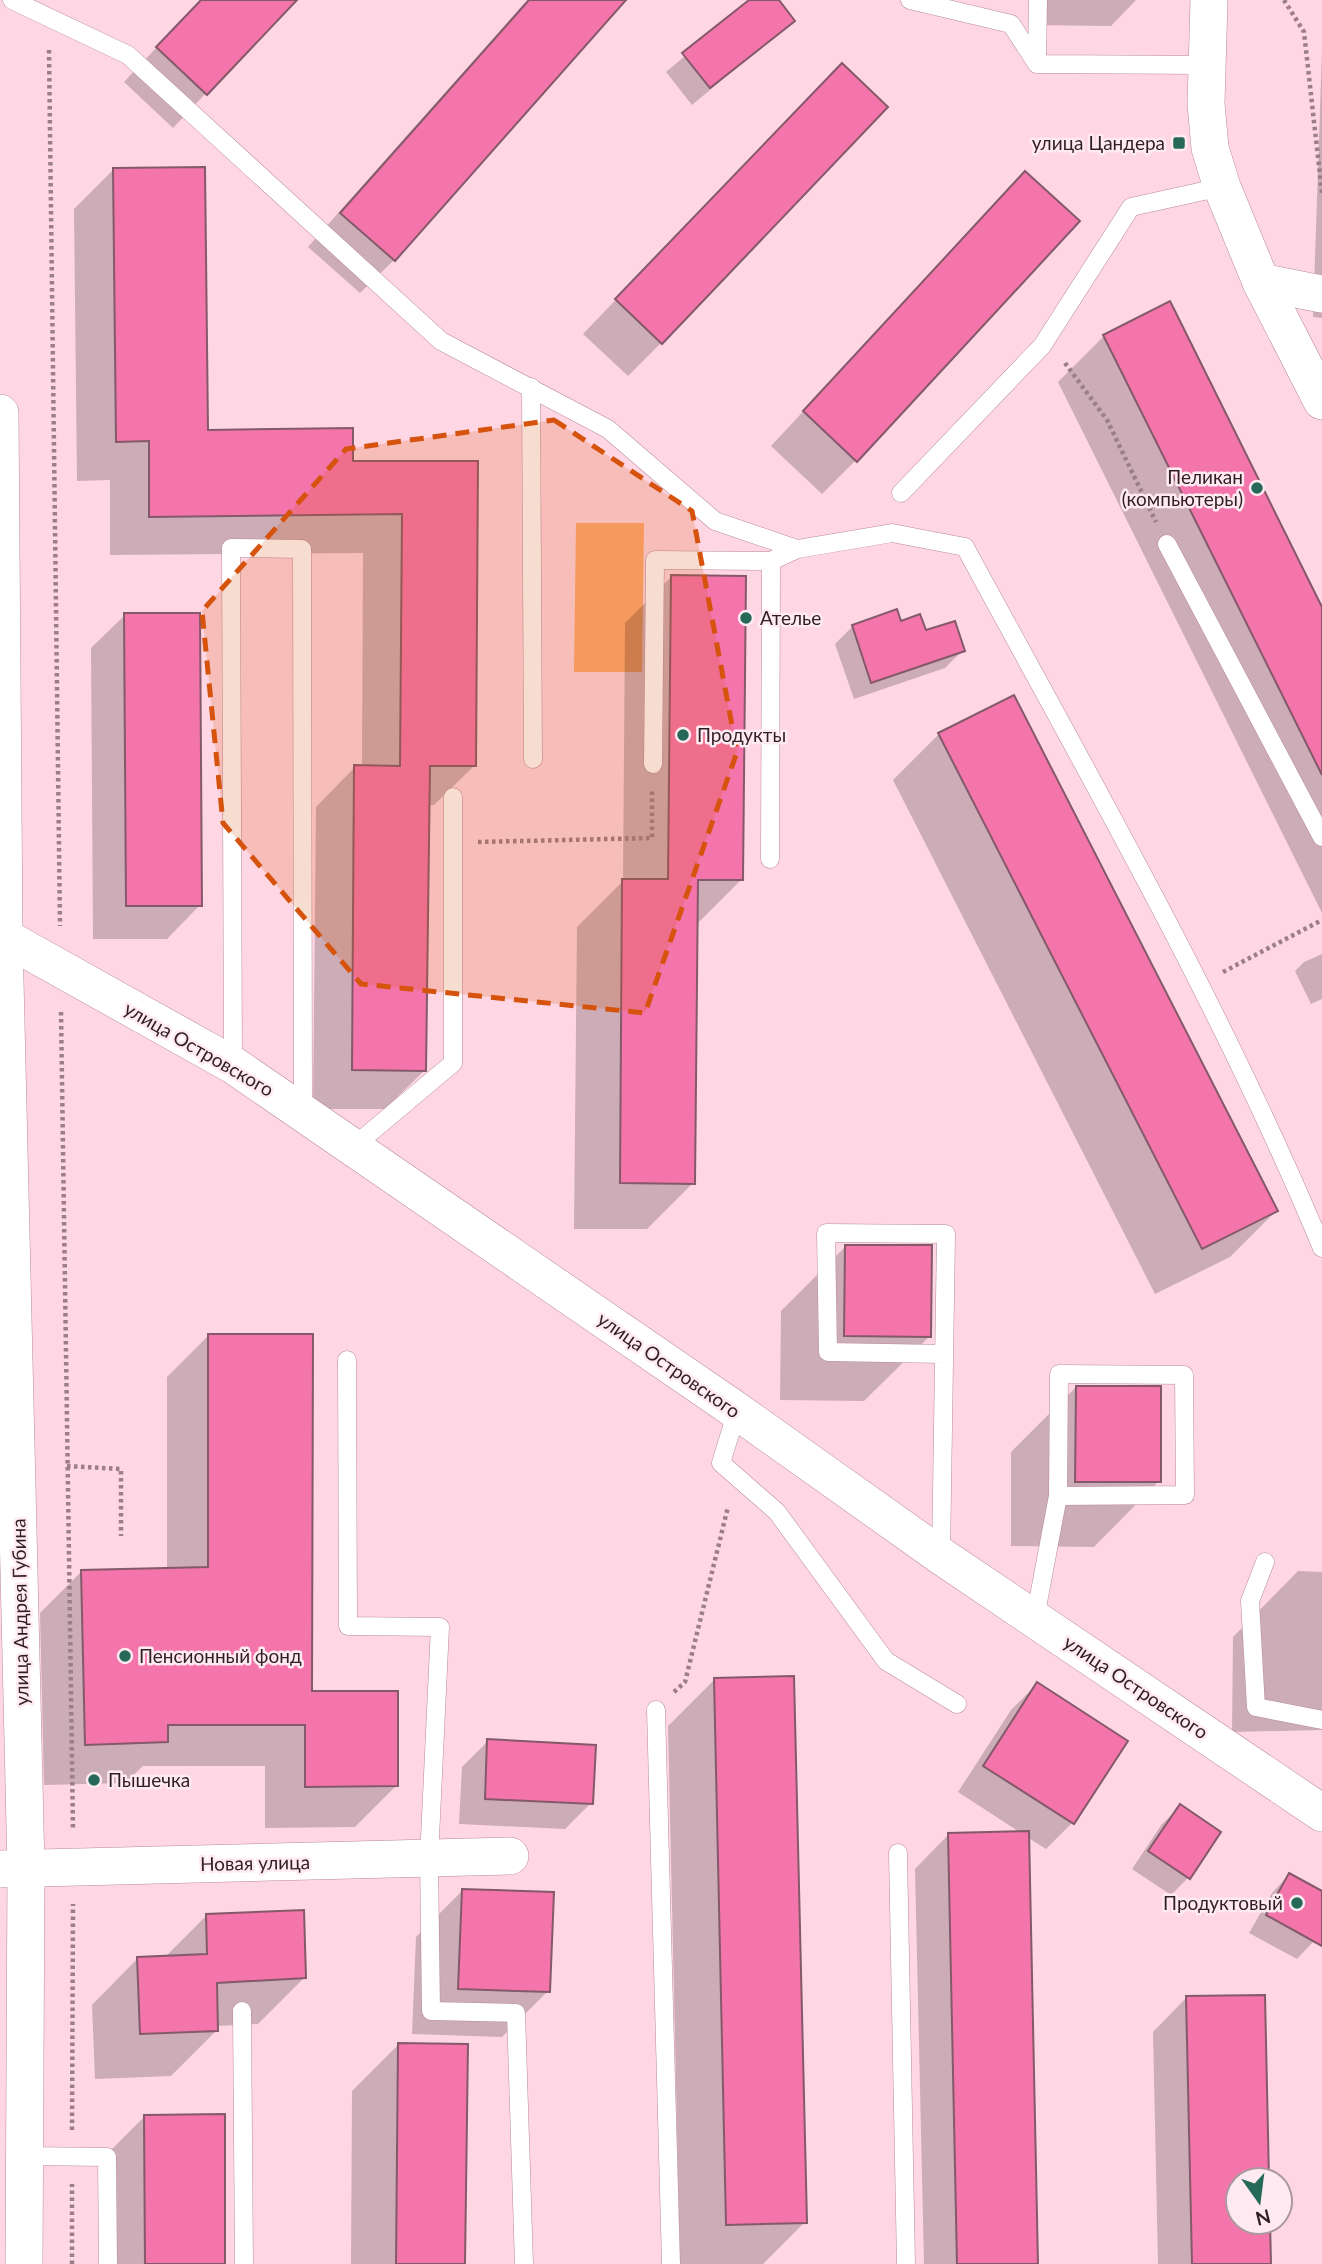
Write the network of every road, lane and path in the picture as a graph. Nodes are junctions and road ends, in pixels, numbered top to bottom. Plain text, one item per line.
1 (12, 0) edge
2 (910, 0) edge
3 (1038, 0) edge
4 (1209, 0) edge
5 (1284, 0) edge
6 (49, 17) junction
7 (1037, 64) junction
8 (1207, 65) junction
9 (1222, 187) junction
10 (1322, 193) edge
11 (1261, 282) junction
12 (1322, 294) edge
13 (1046, 338) junction
14 (531, 387) junction
15 (1322, 401) edge
16 (0, 413) edge
17 (1, 486) edge
18 (901, 493) dead end
19 (1167, 544) joint
20 (797, 549) junction
21 (771, 561) junction
22 (533, 759) dead end
23 (653, 764) joint
24 (453, 797) dead end
25 (1322, 836) edge
26 (452, 843) junction
27 (770, 859) dead end
28 (1322, 920) edge
29 (2, 936) edge
30 (61, 970) junction
31 (1201, 984) junction
32 (233, 1065) junction
33 (303, 1111) junction
34 (353, 1147) junction
35 (1322, 1248) edge
36 (944, 1354) junction
37 (347, 1360) dead end
38 (737, 1411) junction
39 (67, 1466) junction
40 (736, 1476) junction
41 (1058, 1496) junction
42 (121, 1536) dead end
43 (941, 1556) junction
44 (1265, 1562) dead end
45 (1035, 1618) junction
46 (957, 1704) dead end
47 (656, 1710) joint
48 (1322, 1720) edge
49 (1322, 1812) edge
50 (898, 1853) dead end
51 (510, 1856) dead end
52 (429, 1859) junction
53 (73, 1867) junction
54 (13, 1868) edge
55 (242, 2011) dead end
56 (26, 2156) junction
57 (72, 2156) junction
58 (24, 2264) edge
59 (72, 2264) edge
60 (108, 2264) edge
61 (244, 2264) edge
62 (524, 2264) edge
63 (671, 2264) edge
64 (906, 2264) edge

1 - 6 lane
2 - 7 lane
3 - 7 lane
4 - 8 street
5 - 10 path
6 - 14 lane
6 - 30 path
7 - 8 lane
8 - 9 street
9 - 11 street
9 - 13 lane
11 - 12 street
11 - 15 street
13 - 18 lane
13 - 19 path
14 - 20 lane
14 - 22 lane
16 - 17 street, улица Андрея Губина
17 - 29 street, улица Андрея Губина
19 - 25 lane
20 - 21 lane
20 - 31 lane
21 - 23 lane
21 - 27 lane
23 - 26 path
24 - 26 lane
26 - 34 lane
28 - 31 path
29 - 30 street, улица Островского
29 - 54 street, улица Андрея Губина
30 - 32 street, улица Островского
30 - 39 path
31 - 35 lane
32 - 33 street, улица Островского
32 - 33 lane
33 - 34 street, улица Островского
34 - 38 street, улица Островского
36 - 36 lane
36 - 43 lane
37 - 52 lane
38 - 40 lane
38 - 43 street, улица Островского
39 - 42 path
39 - 53 path
40 - 46 lane
40 - 47 path
41 - 41 lane
41 - 45 lane
43 - 45 street, улица Островского
44 - 48 lane
45 - 49 street, улица Островского
47 - 63 lane
50 - 64 lane
51 - 52 street, Новая улица
52 - 53 street, Новая улица
52 - 62 lane
53 - 54 street, Новая улица
53 - 57 path
54 - 56 street, улица Андрея Губина
55 - 61 lane
56 - 57 lane
56 - 58 street, улица Андрея Губина
57 - 59 path
57 - 60 lane

